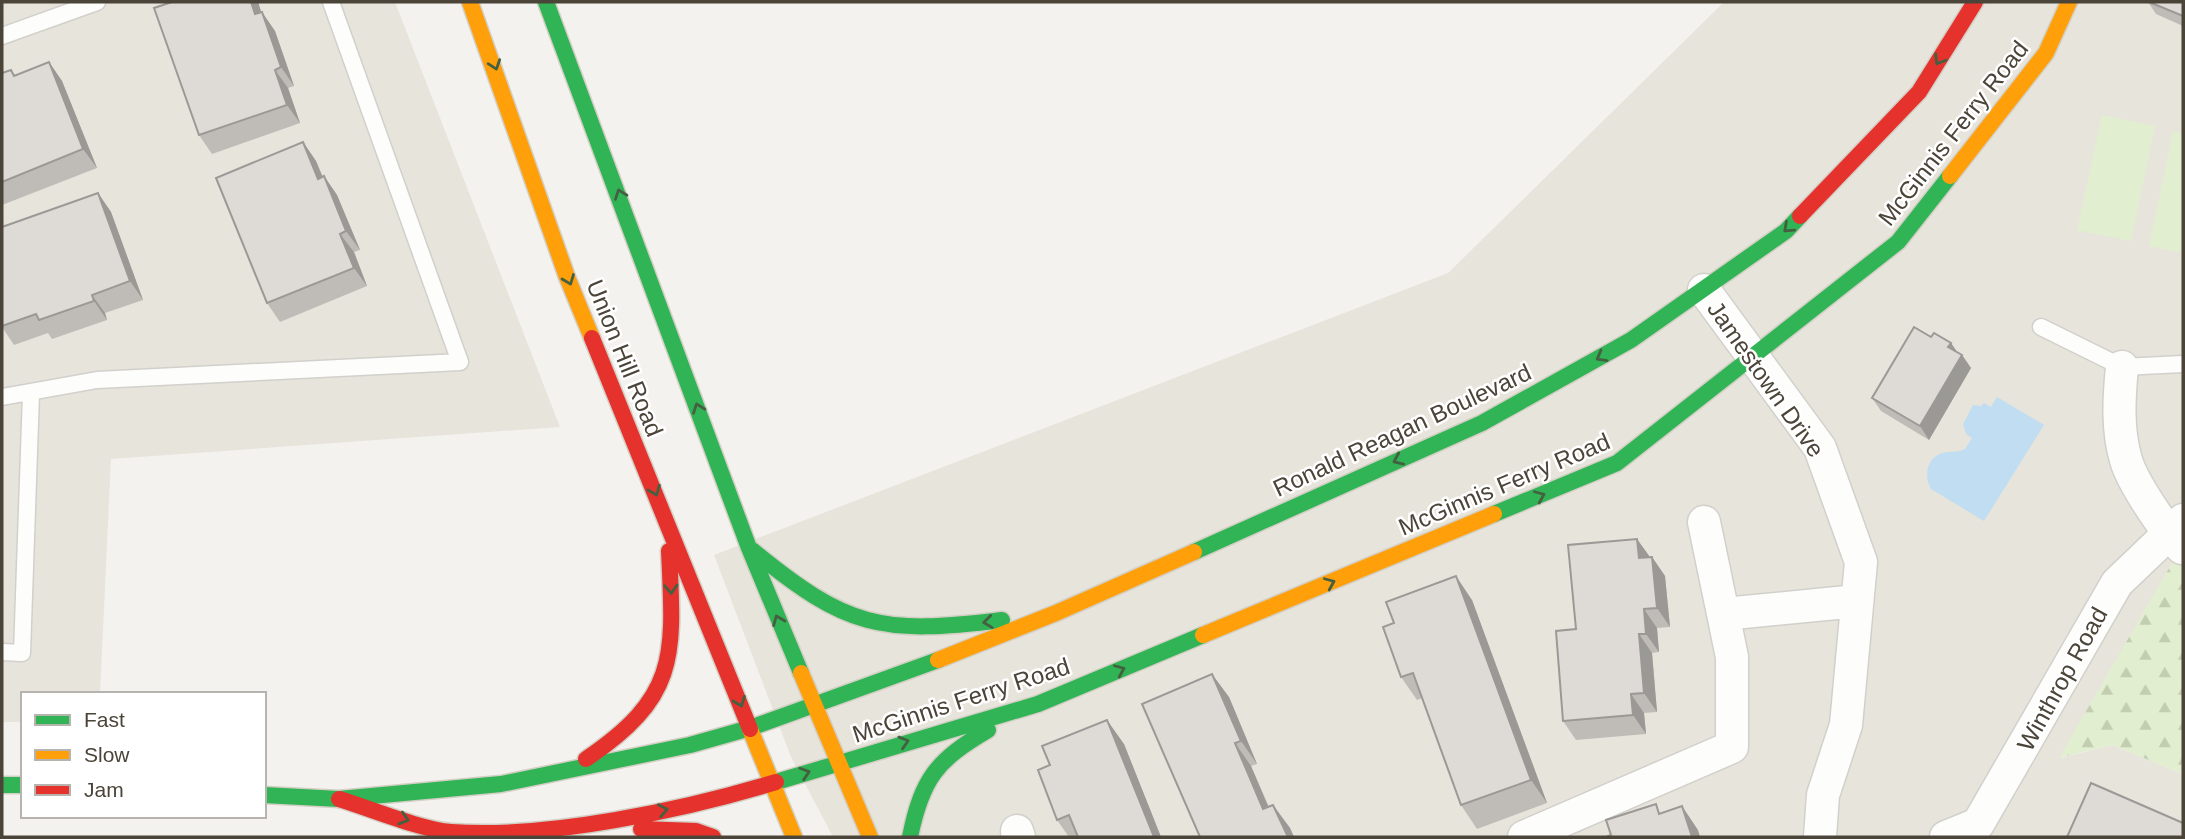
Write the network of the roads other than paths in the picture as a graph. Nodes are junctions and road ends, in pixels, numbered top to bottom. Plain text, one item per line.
1 (97, 2) edge
2 (331, 2) edge
3 (470, 2) edge
4 (546, 2) edge
5 (1975, 2) edge
6 (2069, 2) edge
7 (2, 36) edge
8 (1704, 290) junction
9 (2041, 327) dead end
10 (1755, 357) junction
11 (2183, 364) edge
12 (2122, 367) junction
13 (31, 394) junction
14 (2, 397) edge
15 (667, 521) junction
16 (1704, 522) dead end
17 (2178, 534) edge
18 (749, 548) junction
19 (1857, 601) junction
20 (1056, 613) junction
21 (1724, 614) junction
22 (2, 652) edge
23 (1038, 704) junction
24 (815, 706) junction
25 (750, 728) junction
26 (839, 762) junction
27 (562, 773) junction
28 (772, 784) junction
29 (2, 785) edge
30 (21, 785) edge
31 (266, 796) edge
32 (339, 799) junction
33 (572, 827) junction
34 (1959, 835) edge
35 (713, 837) edge
36 (794, 837) edge
37 (870, 837) edge
38 (910, 837) edge
39 (1524, 837) edge
40 (1820, 837) edge

1 - 7 lane
2 - 13 lane
3 -> 15 main road, Union Hill Road
18 -> 4 main road, Union Hill Road
5 -> 8 main road, Ronald Reagan Boulevard
6 - 10 main road, McGinnis Ferry Road
8 - 10 street, Jamestown Drive
8 -> 20 main road, Ronald Reagan Boulevard
9 - 12 lane
10 - 19 street, Jamestown Drive
23 -> 10 main road, McGinnis Ferry Road
11 - 12 lane
12 - 17 street
13 - 14 lane
13 - 22 lane
15 -> 25 main road, Union Hill Road
15 -> 27 main road
16 - 21 street
17 - 34 street, Winthrop Road
20 -> 18 main road
24 -> 18 main road, Union Hill Road
19 - 21 street
19 - 40 street, Jamestown Drive
20 - 24 main road, Ronald Reagan Boulevard
21 - 39 street
26 -> 23 main road, McGinnis Ferry Road
23 - 38 main road
24 - 25 main road, McGinnis Ferry Road
24 - 26 main road, McGinnis Ferry Road
25 - 27 main road, McGinnis Ferry Road
25 - 28 main road
28 -> 26 main road, McGinnis Ferry Road
26 - 37 main road, McGinnis Ferry Road
27 - 32 main road, McGinnis Ferry Road
33 -> 28 main road, McGinnis Ferry Road
28 - 36 main road
29 - 30 main road
31 - 32 main road, McGinnis Ferry Road
32 -> 33 main road, McGinnis Ferry Road
33 - 35 main road

